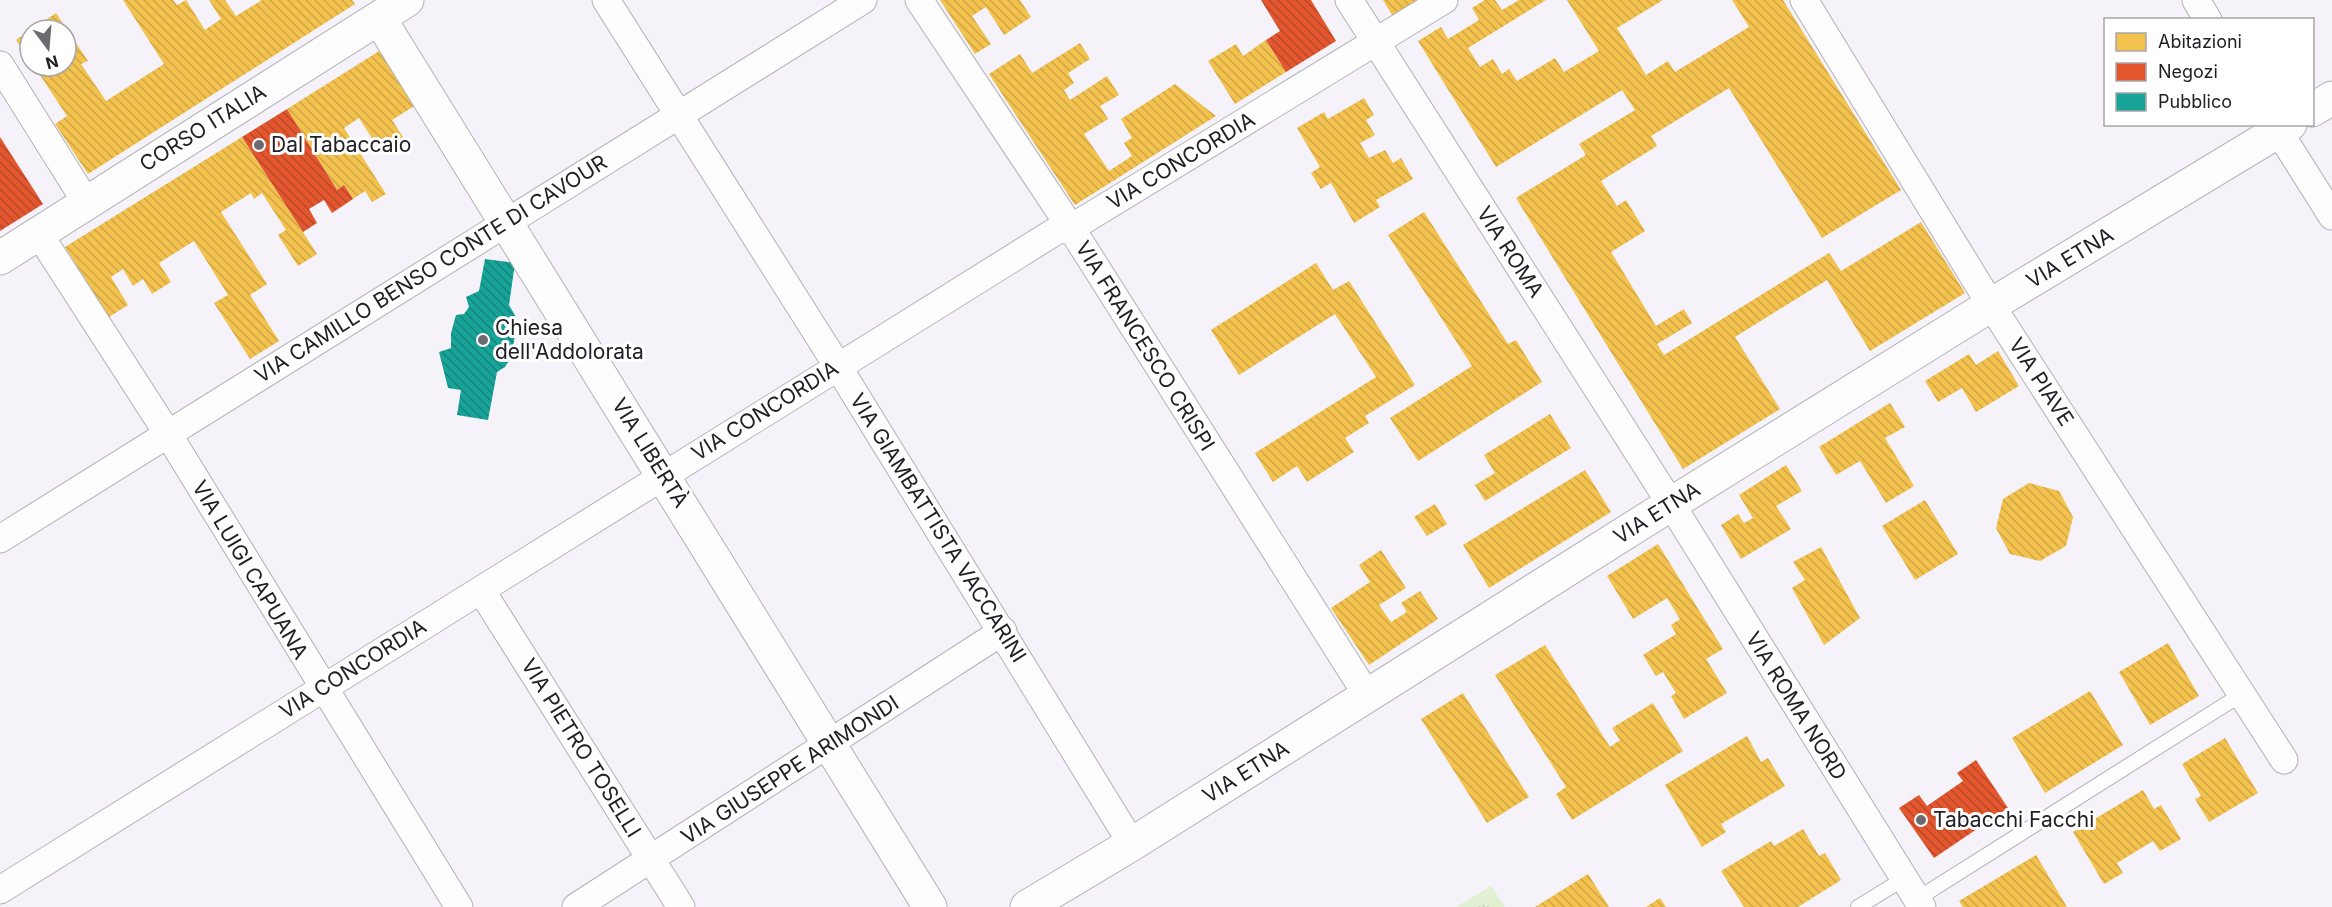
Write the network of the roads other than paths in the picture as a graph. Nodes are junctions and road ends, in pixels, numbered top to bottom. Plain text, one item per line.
1 (407, 0) edge
2 (606, 0) edge
3 (862, 0) edge
4 (919, 0) edge
5 (1349, 0) edge
6 (1444, 0) edge
7 (1804, 0) edge
8 (2196, 0) edge
9 (374, 9) edge
10 (2207, 18) edge
11 (1376, 42) junction
12 (0, 64) edge
13 (2332, 98) edge
14 (2314, 109) edge
15 (677, 116) junction
16 (2281, 127) edge
17 (86, 202) junction
18 (2332, 216) edge
19 (506, 222) junction
20 (1071, 228) junction
21 (39, 234) junction
22 (0, 258) edge
23 (1992, 305) junction
24 (837, 365) junction
25 (168, 435) junction
26 (664, 475) junction
27 (1671, 504) junction
28 (0, 539) edge
29 (481, 590) junction
30 (1003, 632) junction
31 (322, 688) junction
32 (2242, 694) junction
33 (1366, 695) junction
34 (831, 744) junction
35 (2284, 760) dead end
36 (1132, 844) junction
37 (651, 860) junction
38 (0, 890) edge
39 (1915, 895) edge
40 (459, 907) edge
41 (576, 907) edge
42 (681, 907) edge
43 (930, 907) edge
44 (1027, 907) edge
45 (1858, 907) edge

1 - 9 street, CORSO ITALIA
2 - 15 street, VIA GIAMBATTISTA VACCARINI
3 - 15 street, VIA CAMILLO BENSO CONTE DI CAVOUR
4 - 20 street, VIA FRANCESCO CRISPI
5 - 11 street, VIA ROMA
6 - 11 street, VIA CONCORDIA
7 - 23 street, VIA PIAVE
8 - 10 street
9 - 17 street, CORSO ITALIA
9 - 19 street, VIA LIBERTÀ
11 - 20 street, VIA CONCORDIA
11 - 27 street, VIA ROMA
12 - 17 street
13 - 14 street
15 - 19 street, VIA CAMILLO BENSO CONTE DI CAVOUR
15 - 24 street, VIA GIAMBATTISTA VACCARINI
16 - 18 street
16 - 23 street, VIA ETNA
17 - 21 street, CORSO ITALIA
19 - 25 street, VIA CAMILLO BENSO CONTE DI CAVOUR
19 - 26 street, VIA LIBERTÀ
20 - 24 street, VIA CONCORDIA
20 - 33 street, VIA FRANCESCO CRISPI
21 - 22 street, CORSO ITALIA
21 - 25 street, VIA LUIGI CAPUANA
23 - 27 street, VIA ETNA
23 - 32 street, VIA PIAVE
24 - 26 street, VIA CONCORDIA
24 - 30 street, VIA GIAMBATTISTA VACCARINI
25 - 28 street, VIA CAMILLO BENSO CONTE DI CAVOUR
25 - 31 street, VIA LUIGI CAPUANA
26 - 29 street, VIA CONCORDIA
26 - 34 street, VIA LIBERTÀ
27 - 33 street, VIA ETNA
27 - 39 street, VIA ROMA NORD
29 - 31 street, VIA CONCORDIA
29 - 37 street, VIA PIETRO TOSELLI
30 - 34 street, VIA GIUSEPPE ARIMONDI
30 - 36 street, VIA GIAMBATTISTA VACCARINI
31 - 38 street, VIA CONCORDIA
31 - 40 street, VIA LUIGI CAPUANA
32 - 35 street, VIA PIAVE
32 - 39 lane
33 - 36 street, VIA ETNA
34 - 37 street, VIA GIUSEPPE ARIMONDI
34 - 43 street, VIA LIBERTÀ
36 - 44 street, VIA ETNA
37 - 41 street, VIA GIUSEPPE ARIMONDI
37 - 42 street, VIA PIETRO TOSELLI
39 - 45 lane

